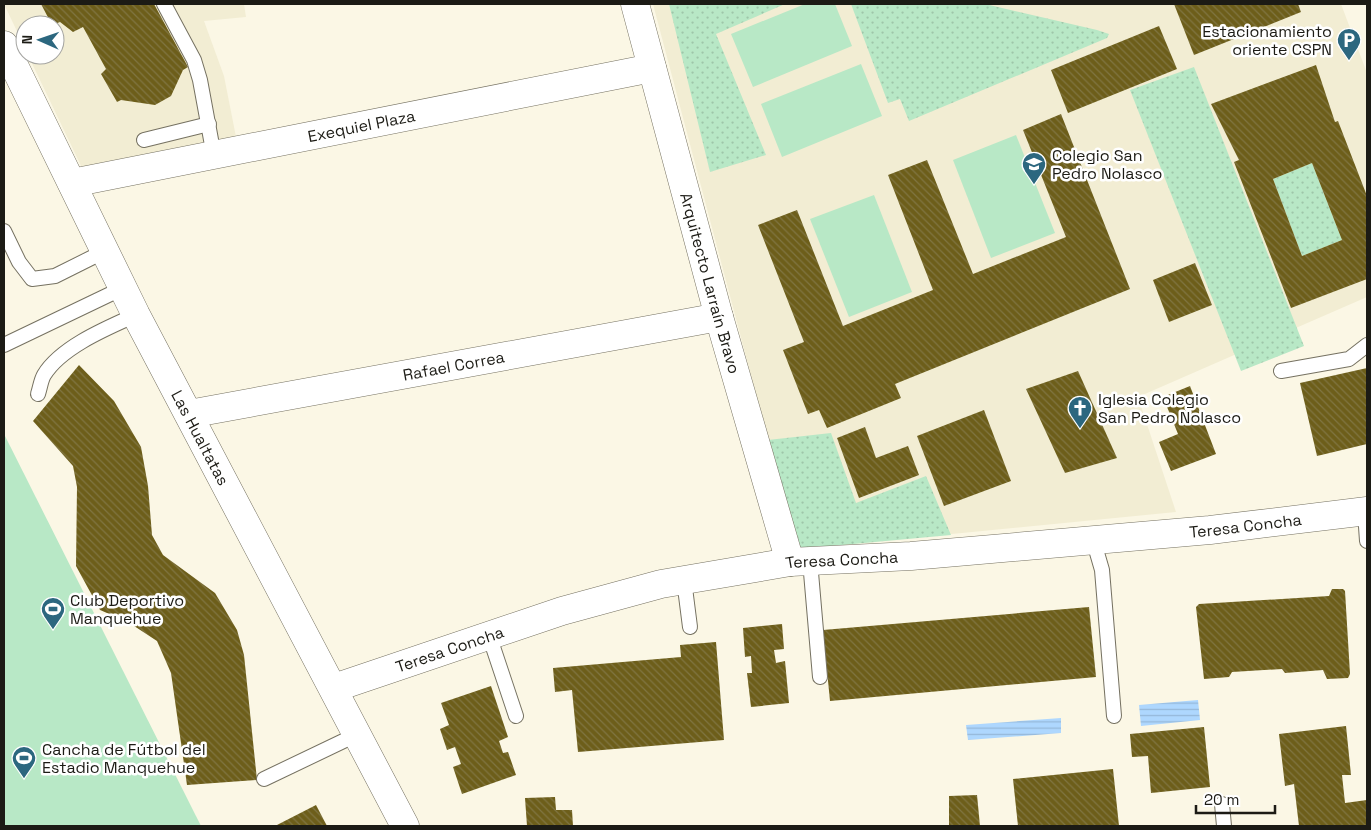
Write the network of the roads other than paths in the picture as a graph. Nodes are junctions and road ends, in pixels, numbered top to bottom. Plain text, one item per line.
1 (164, 4) edge
2 (635, 4) edge
3 (4, 46) edge
4 (652, 68) junction
5 (208, 124) junction
6 (144, 140) dead end
7 (214, 156) junction
8 (72, 183) junction
9 (4, 231) edge
10 (105, 251) junction
11 (123, 288) junction
12 (136, 315) junction
13 (718, 317) junction
14 (1367, 344) edge
15 (4, 345) edge
16 (1281, 371) dead end
17 (38, 394) dead end
18 (189, 414) junction
19 (1366, 512) edge
20 (1094, 539) junction
21 (1367, 541) edge
22 (800, 561) junction
23 (684, 580) junction
24 (690, 628) dead end
25 (489, 635) junction
26 (820, 677) dead end
27 (334, 688) junction
28 (516, 716) dead end
29 (1114, 716) dead end
30 (358, 734) junction
31 (264, 780) dead end
32 (1222, 804) dead end
33 (405, 826) edge
34 (1224, 826) edge

1 - 5 lane
2 - 4 street, Arquitecto Larraín Bravo
3 - 8 street, Las Hualtatas
4 - 7 street, Exequiel Plaza
4 - 13 street, Arquitecto Larraín Bravo
5 - 6 lane
5 - 7 lane
7 - 8 street, Exequiel Plaza
8 - 10 street, Las Hualtatas
9 - 10 lane
10 - 11 street, Las Hualtatas
11 - 12 street, Las Hualtatas
11 - 15 lane
12 - 17 lane
12 - 18 street, Las Hualtatas
13 - 18 street, Rafael Correa
13 - 22 street, Arquitecto Larraín Bravo
14 - 16 lane
18 - 27 street, Las Hualtatas
19 - 20 street, Teresa Concha
19 - 21 lane
20 - 22 street, Teresa Concha
20 - 29 lane
22 - 23 street, Teresa Concha
22 - 26 lane
23 - 24 lane
23 - 25 street, Teresa Concha
25 - 27 street, Teresa Concha
25 - 28 lane
27 - 30 street, Las Hualtatas
30 - 31 lane
30 - 33 street, Las Hualtatas
32 - 34 lane

